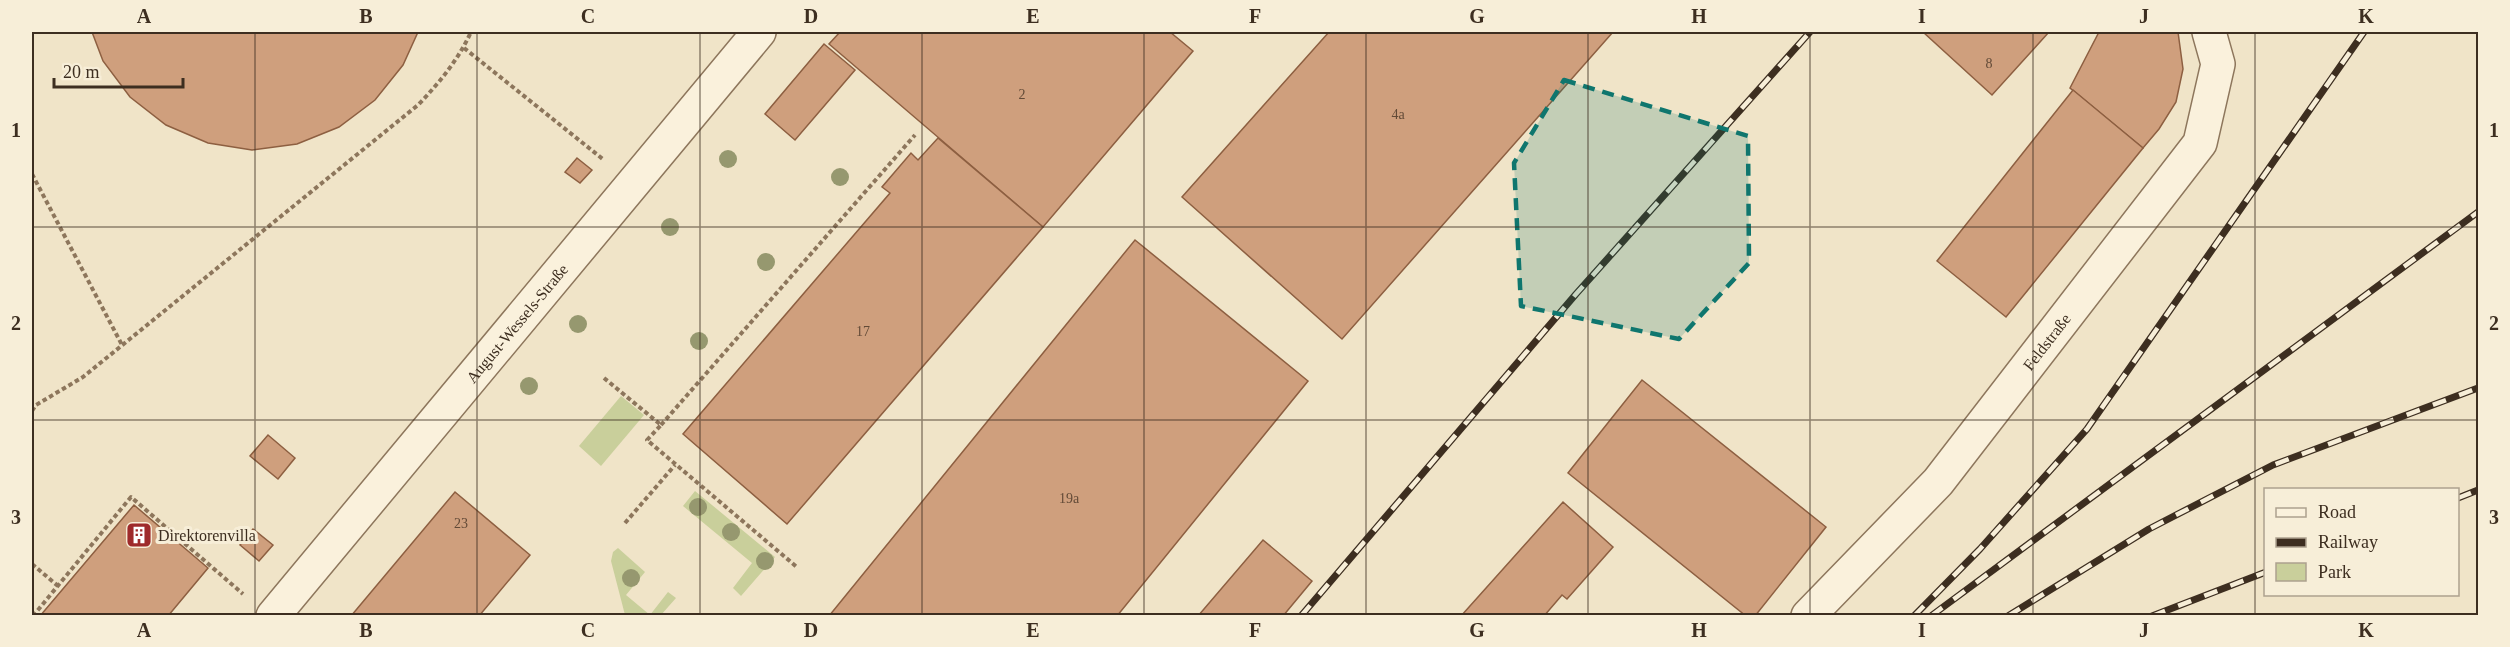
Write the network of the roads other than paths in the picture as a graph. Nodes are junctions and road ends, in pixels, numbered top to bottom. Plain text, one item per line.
1 (759, 32) edge
2 (2210, 32) edge
3 (273, 615) edge
4 (1808, 615) edge

1 - 3 street, August-Wessels-Straße
2 - 4 street, Feldstraße

